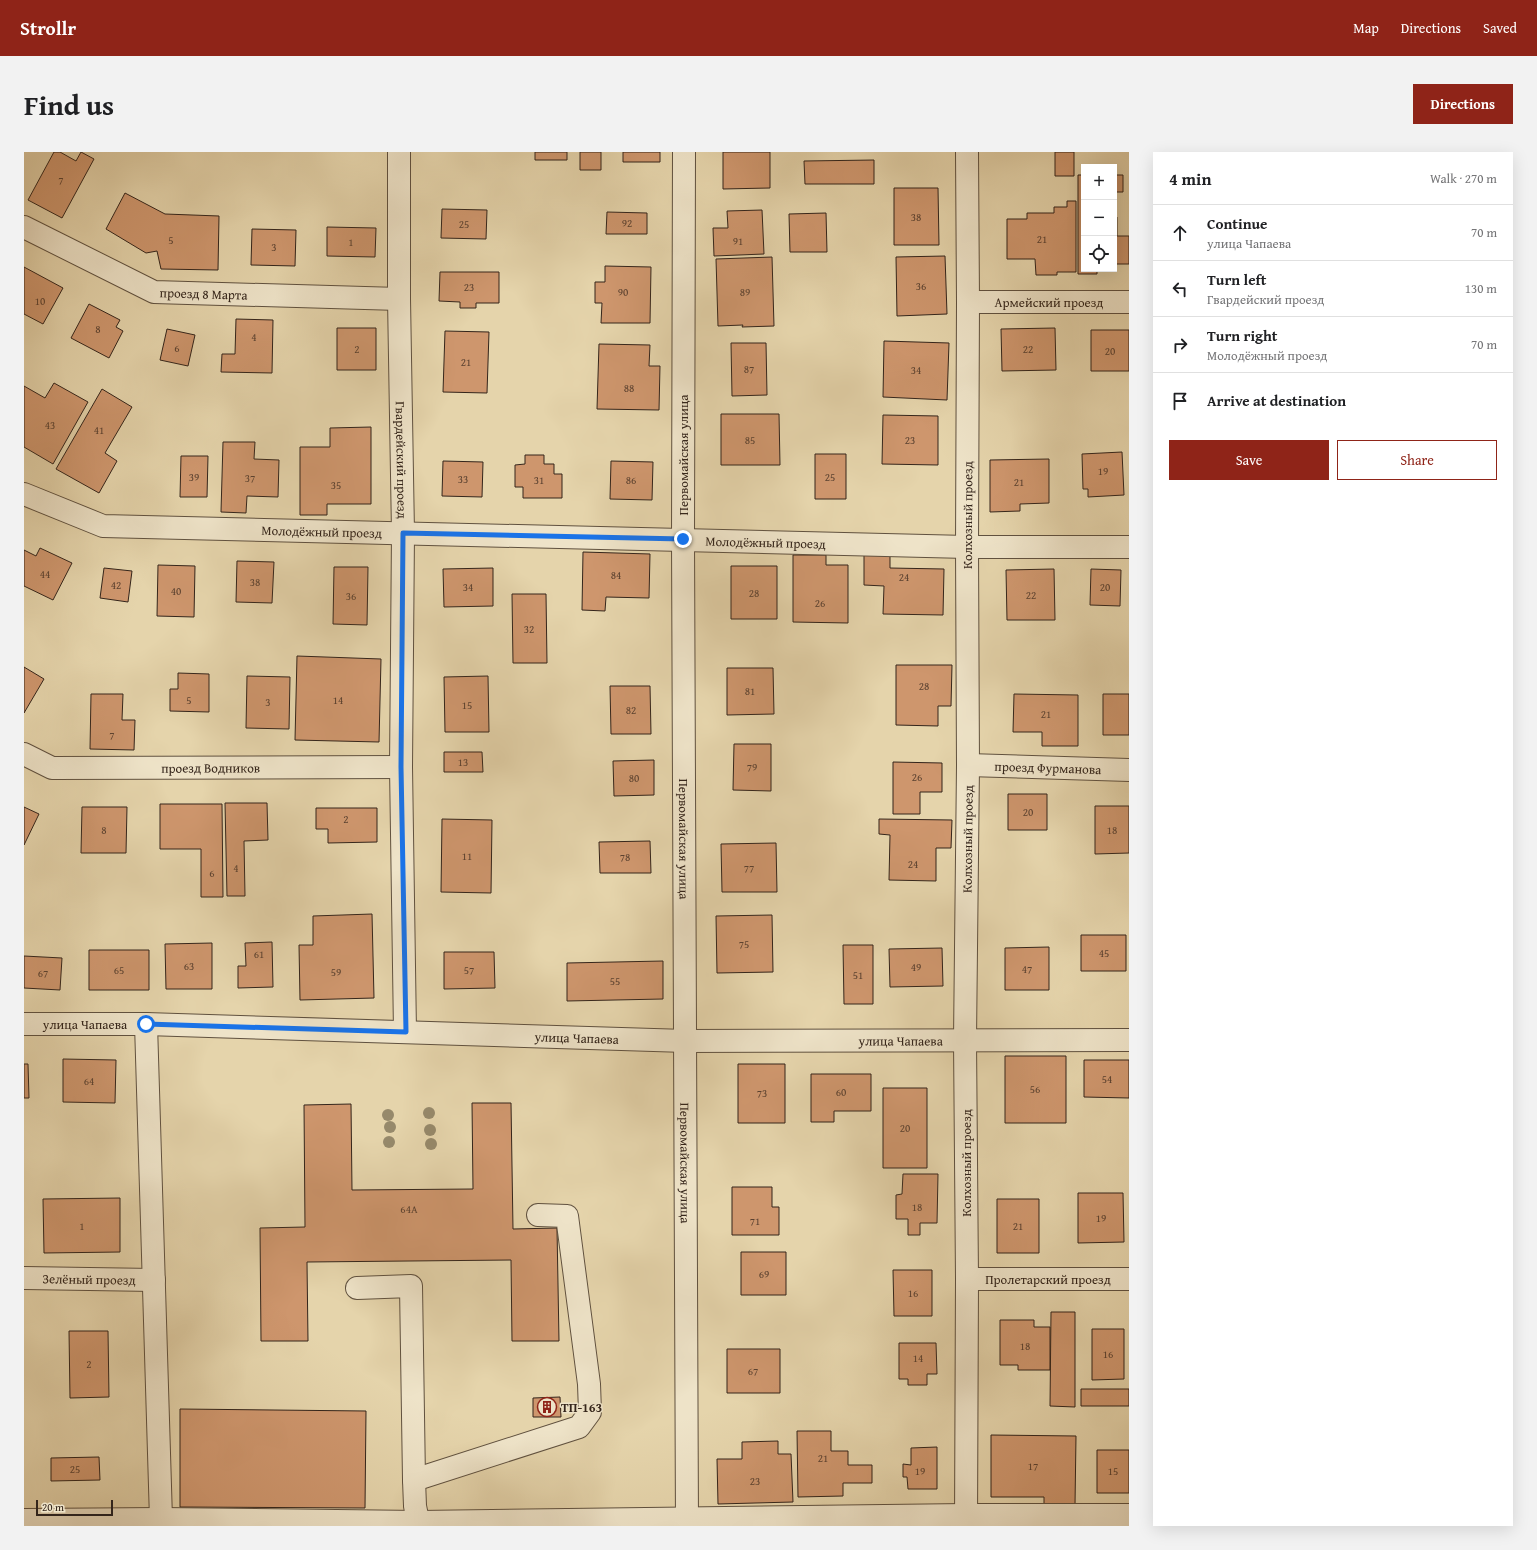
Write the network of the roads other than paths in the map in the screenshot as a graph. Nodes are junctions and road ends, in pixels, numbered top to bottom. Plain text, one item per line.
1 (399, 152) edge
2 (684, 152) edge
3 (967, 152) edge
4 (24, 226) edge
5 (399, 299) junction
6 (968, 302) junction
7 (1129, 302) edge
8 (24, 494) edge
9 (403, 533) junction
10 (683, 539) junction
11 (967, 547) junction
12 (1129, 547) edge
13 (24, 754) edge
14 (968, 765) junction
15 (401, 767) junction
16 (1129, 770) edge
17 (24, 1024) edge
18 (146, 1024) junction
19 (406, 1032) junction
20 (965, 1040) junction
21 (1129, 1040) edge
22 (686, 1041) junction
23 (538, 1214) dead end
24 (24, 1278) edge
25 (967, 1279) junction
26 (1129, 1279) edge
27 (154, 1280) junction
28 (357, 1288) dead end
29 (414, 1480) junction
30 (1129, 1515) edge
31 (161, 1519) junction
32 (24, 1520) edge
33 (966, 1520) edge
34 (687, 1522) edge
35 (419, 1524) edge

1 - 5 street, Гвардейский проезд
2 - 10 street, Первомайская улица
3 - 6 street, Колхозный проезд
4 - 5 street, проезд 8 Марта
5 - 9 street, Гвардейский проезд
6 - 7 street, Армейский проезд
6 - 11 street, Колхозный проезд
8 - 9 street, Молодёжный проезд
9 - 10 street, Молодёжный проезд
9 - 15 street, Гвардейский проезд
10 - 11 street, Молодёжный проезд
10 - 22 street, Первомайская улица
11 - 12 street, Молодёжный проезд
11 - 14 street, Колхозный проезд
13 - 15 street, проезд Водников
14 - 16 street, проезд Фурманова
14 - 20 street, Колхозный проезд
15 - 19 street, Гвардейский проезд
17 - 18 street, улица Чапаева
18 - 19 street, улица Чапаева
18 - 27 street
19 - 22 street, улица Чапаева
20 - 21 street, улица Чапаева
20 - 22 street, улица Чапаева
20 - 25 street, Колхозный проезд
22 - 34 street, Первомайская улица
23 - 29 street
24 - 27 street, Зелёный проезд
25 - 26 street, Пролетарский проезд
25 - 33 street, Колхозный проезд
27 - 31 street
28 - 29 street
29 - 35 street
30 - 33 street
31 - 32 street
31 - 35 street
33 - 34 street
34 - 35 street

